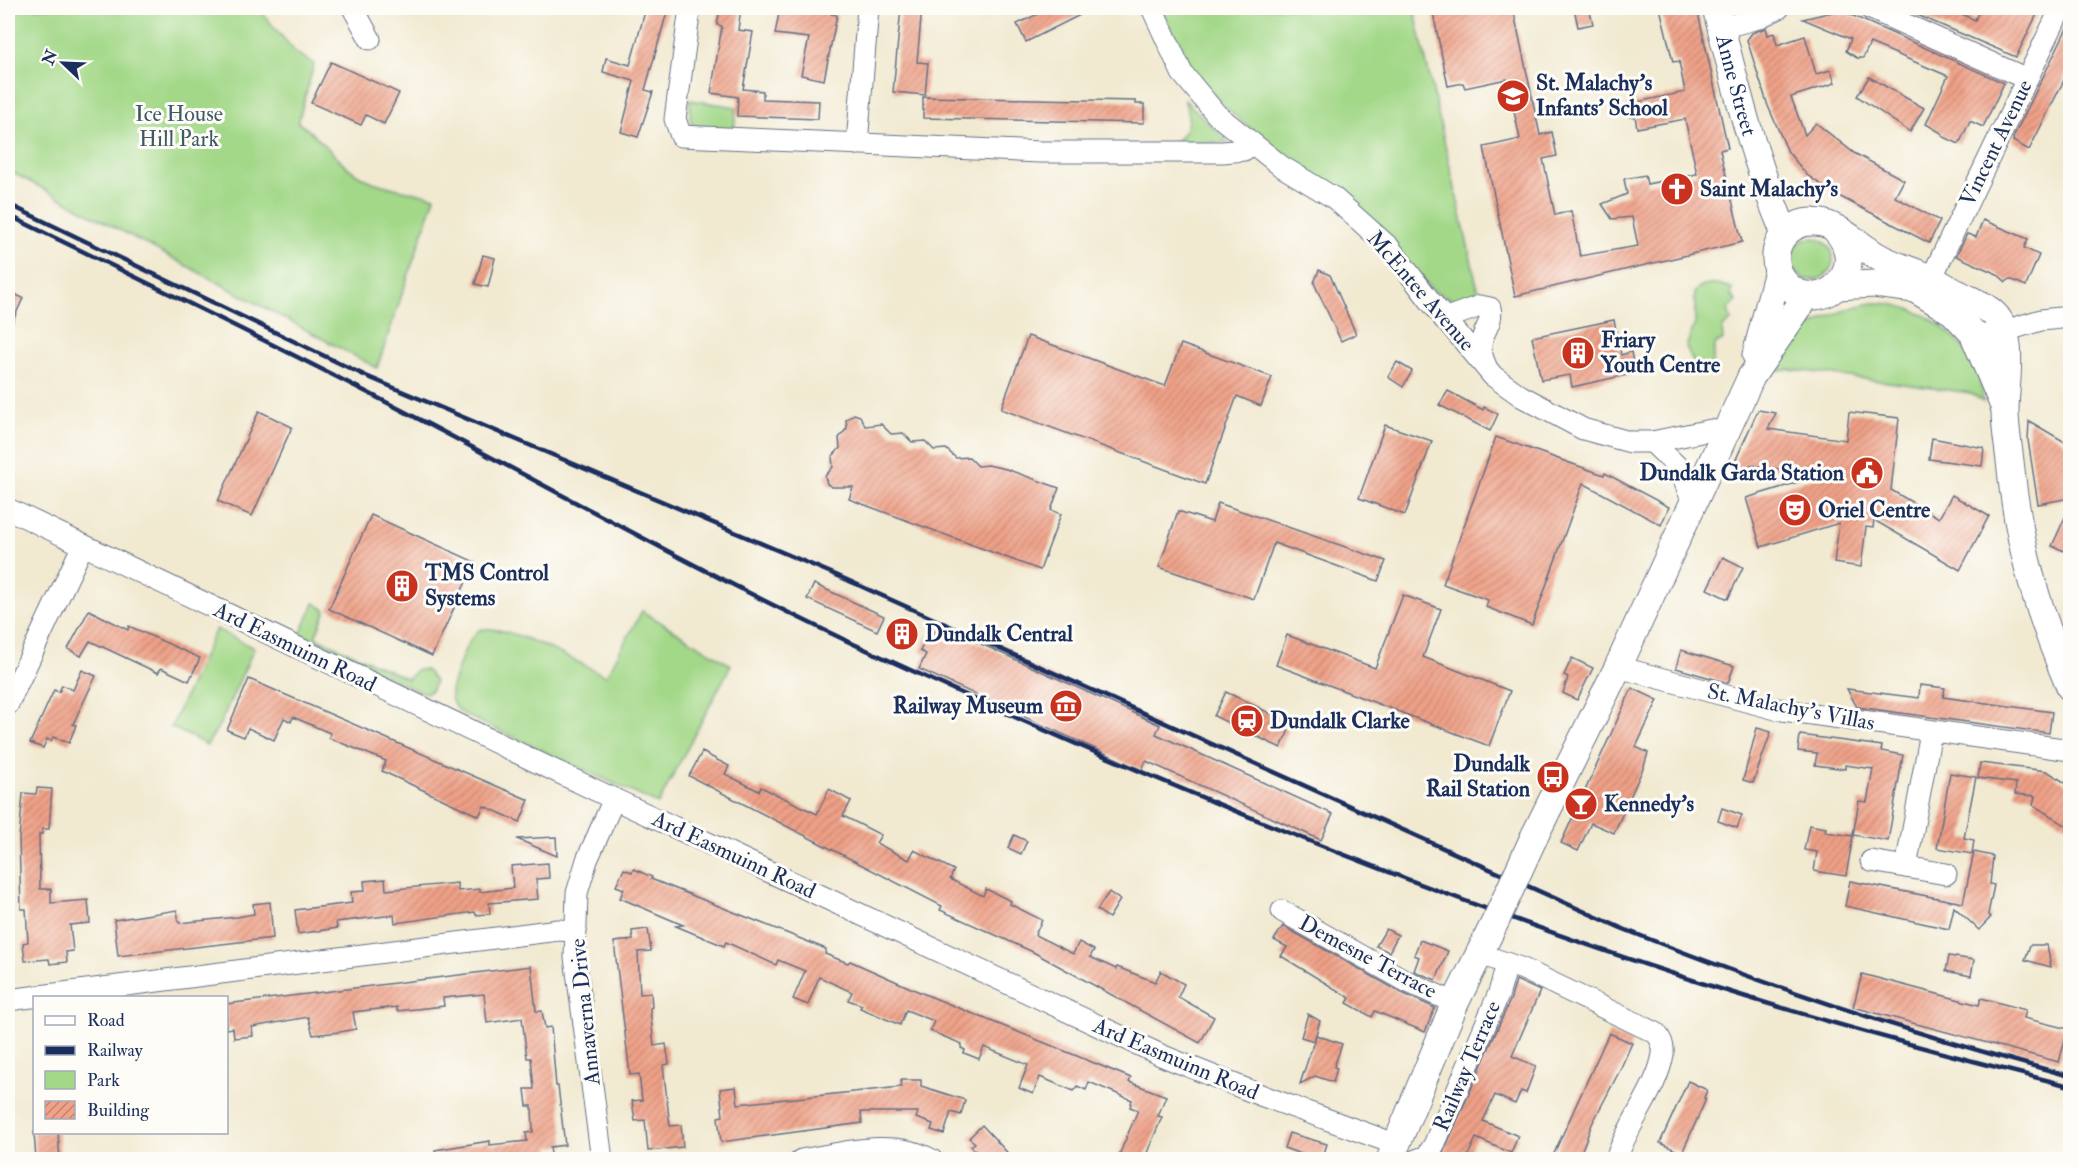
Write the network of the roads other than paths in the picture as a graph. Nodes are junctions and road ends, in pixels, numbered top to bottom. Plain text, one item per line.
1 (353, 8) edge
2 (690, 8) edge
3 (868, 8) edge
4 (1152, 8) edge
5 (1779, 8) edge
6 (1869, 8) edge
7 (2061, 8) edge
8 (1719, 18) edge
9 (370, 39) dead end
10 (2027, 79) junction
11 (1251, 141) junction
12 (857, 144) junction
13 (1835, 229) junction
14 (1785, 234) junction
15 (1778, 271) junction
16 (1931, 279) junction
17 (1837, 286) junction
18 (1808, 295) junction
19 (2070, 317) edge
20 (1444, 319) junction
21 (2004, 330) junction
22 (1973, 333) junction
23 (1486, 366) junction
24 (1751, 377) junction
25 (2005, 411) junction
26 (1724, 434) junction
27 (1652, 442) junction
28 (1694, 505) junction
29 (8, 509) edge
30 (83, 545) junction
31 (1618, 667) junction
32 (2070, 687) edge
33 (8, 704) edge
34 (1931, 732) junction
35 (2070, 750) edge
36 (614, 799) junction
37 (1871, 861) dead end
38 (1906, 867) junction
39 (1946, 874) dead end
40 (1282, 911) dead end
41 (576, 931) junction
42 (1481, 952) junction
43 (1507, 964) junction
44 (40, 996) edge
45 (33, 997) edge
46 (8, 1000) edge
47 (1455, 1003) junction
48 (1402, 1155) edge
49 (602, 1160) edge
50 (801, 1160) edge
51 (932, 1160) edge
52 (1616, 1160) edge

1 - 9 street
2 - 12 street
3 - 12 street
4 - 11 street, McEntee Avenue
5 - 8 street
6 - 10 street
7 - 10 street, Vincent Avenue
8 - 14 main road, Anne Street
10 - 16 street, Vincent Avenue
11 - 12 street
11 - 20 street, McEntee Avenue
13 - 14 main road
13 - 16 main road
13 - 17 main road
14 - 15 main road
15 - 18 main road
15 - 24 main road
16 - 21 main road
17 - 18 main road
17 - 22 main road
18 - 24 main road
19 - 21 street
20 - 23 street, McEntee Avenue
20 - 23 street
21 - 22 street
21 - 25 main road
22 - 25 main road
23 - 27 street, McEntee Avenue
24 - 26 main road
25 - 32 main road
26 - 27 street, McEntee Avenue
26 - 28 main road
27 - 28 street
28 - 31 main road
29 - 30 street, Ard Easmuinn Road
30 - 33 street
30 - 36 street, Ard Easmuinn Road
31 - 34 street, St. Malachy's Villas
31 - 42 main road, bridge
34 - 35 street, St. Malachy's Villas
34 - 38 street
36 - 41 street, Annaverna Drive
36 - 48 street, Ard Easmuinn Road
37 - 38 street
38 - 39 street
40 - 47 street, Demesne Terrace
41 - 44 street
41 - 49 street, Annaverna Drive
42 - 43 street
42 - 47 main road
43 - 48 street, Railway Terrace
43 - 52 street
45 - 46 street
47 - 48 main road
50 - 51 street

